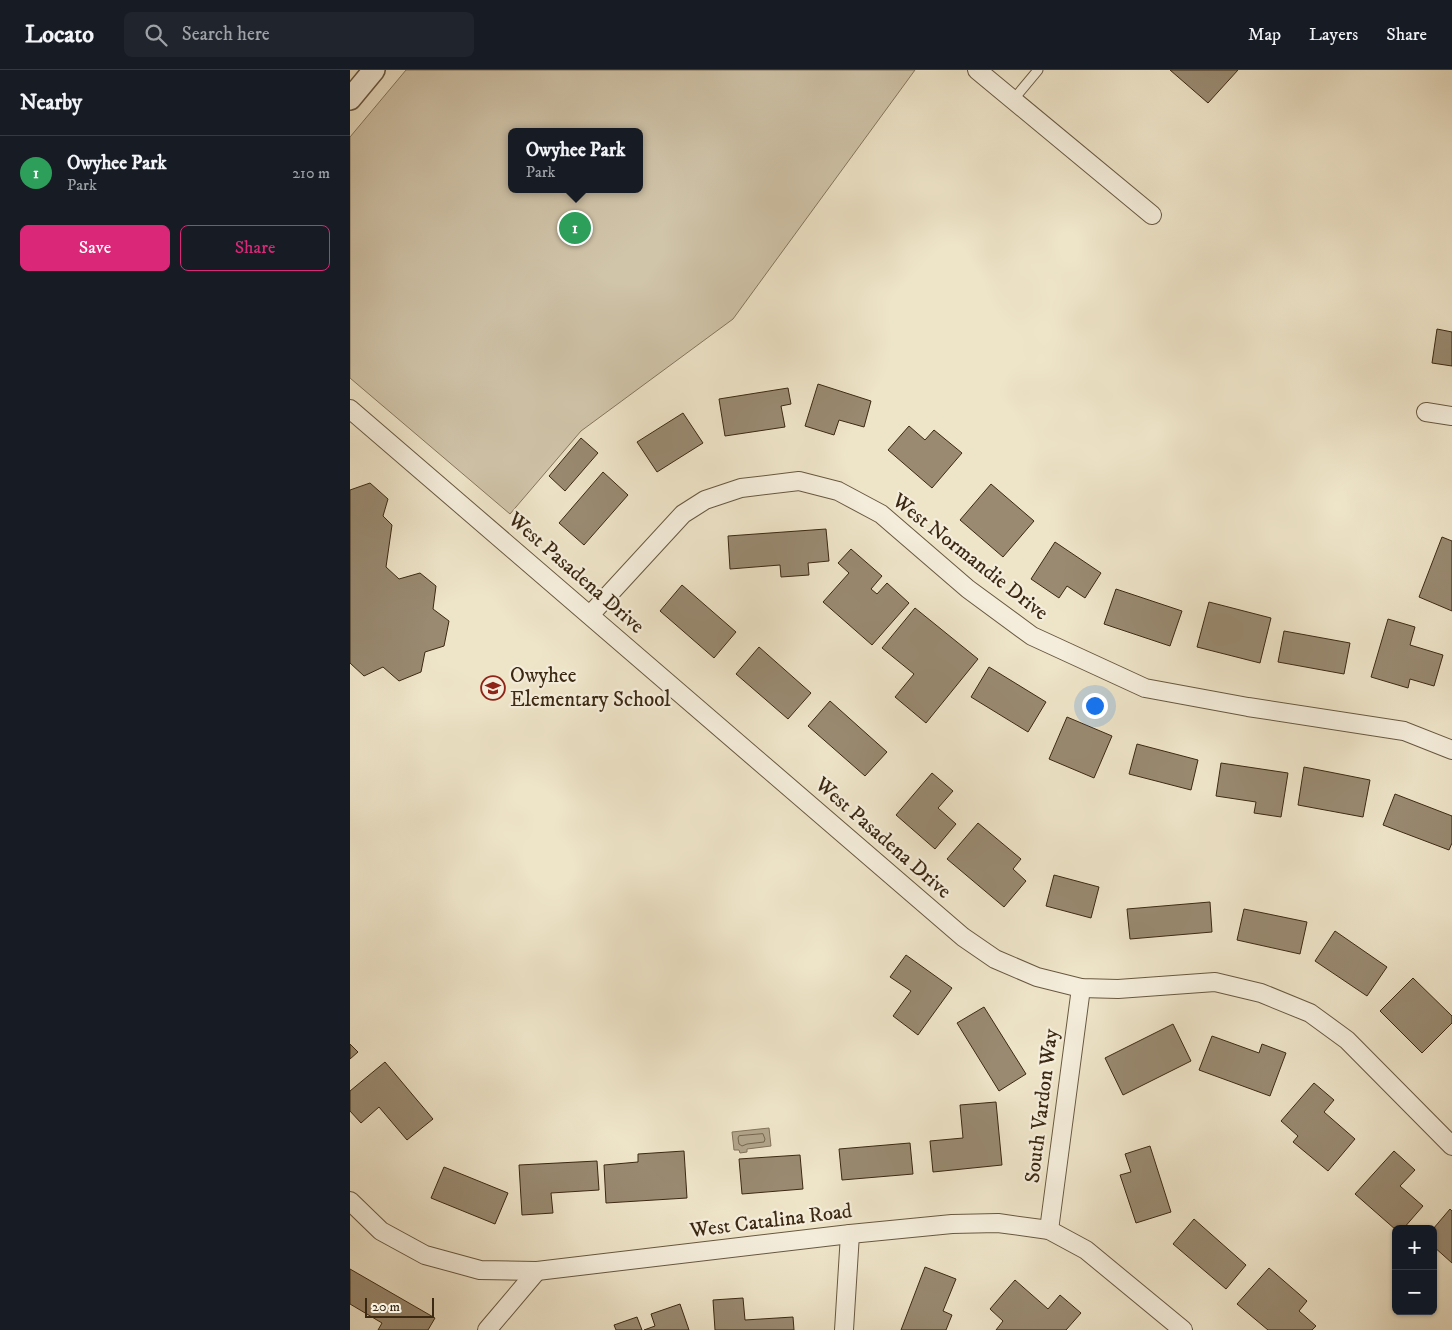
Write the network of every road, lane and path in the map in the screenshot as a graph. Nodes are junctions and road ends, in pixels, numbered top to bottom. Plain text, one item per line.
1 (374, 70) edge
2 (977, 70) edge
3 (1038, 70) edge
4 (350, 99) edge
5 (1013, 100) junction
6 (1152, 215) dead end
7 (350, 408) edge
8 (1426, 412) dead end
9 (1452, 416) edge
10 (590, 615) junction
11 (1452, 750) edge
12 (1081, 988) junction
13 (1452, 1146) edge
14 (350, 1201) edge
15 (1049, 1230) junction
16 (850, 1234) junction
17 (538, 1271) junction
18 (486, 1330) edge
19 (844, 1330) edge
20 (1183, 1330) edge

1 - 4 street
2 - 5 street
3 - 5 lane
5 - 6 street
7 - 10 street, West Pasadena Drive
8 - 9 street
10 - 11 street, West Normandie Drive
10 - 12 street, West Pasadena Drive
12 - 13 street, West Pasadena Drive
12 - 15 street, South Vardon Way
14 - 17 street, West Catalina Road
15 - 16 street, West Catalina Road
15 - 20 street, West Catalina Road
16 - 17 street, West Catalina Road
16 - 19 street
17 - 18 street

